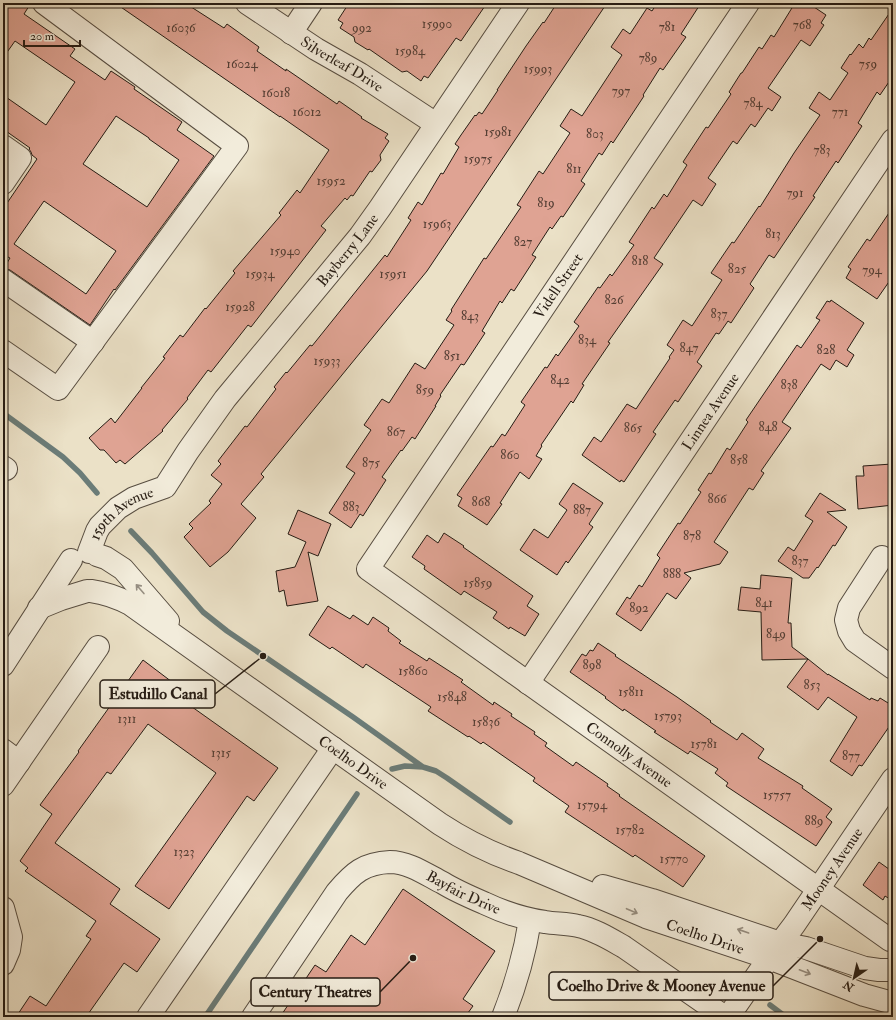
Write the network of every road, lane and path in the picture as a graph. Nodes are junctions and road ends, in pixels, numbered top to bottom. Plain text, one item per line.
1 (44, 3) edge
2 (248, 3) edge
3 (311, 3) edge
4 (518, 3) edge
5 (748, 3) edge
6 (291, 33) junction
7 (436, 124) junction
8 (3, 146) edge
9 (889, 149) edge
10 (3, 183) edge
11 (3, 280) edge
12 (93, 342) junction
13 (3, 351) edge
14 (165, 487) joint
15 (85, 556) junction
16 (882, 558) dead end
17 (368, 569) joint
18 (89, 591) junction
19 (39, 608) junction
20 (98, 647) dead end
21 (194, 649) junction
22 (3, 665) edge
23 (893, 668) edge
24 (528, 683) junction
25 (333, 748) junction
26 (11, 756) edge
27 (893, 779) edge
28 (3, 785) edge
29 (819, 888) junction
30 (3, 908) edge
31 (530, 920) junction
32 (890, 940) dead end
33 (774, 950) junction
34 (3, 964) edge
35 (893, 970) edge
36 (893, 1003) edge
37 (148, 1017) edge
38 (253, 1017) edge
39 (503, 1017) edge
40 (727, 1017) edge

1 - 12 street
2 - 6 street, Silverleaf Drive
3 - 6 street
4 - 7 street, Bayberry Lane
5 - 17 street, Videll Street
6 - 7 street, Silverleaf Drive
7 - 14 street, Bayberry Lane
8 - 10 street
9 - 24 street, Linnea Avenue
11 - 12 street
12 - 13 street
14 - 15 street, 159th Avenue
15 - 18 street, Coelho Drive
15 - 18 street
15 - 19 street, 159th Avenue
21 -> 15 street, Coelho Drive
16 - 23 street
17 - 24 street, Connolly Avenue
18 - 19 street
18 - 21 street, Coelho Drive
19 - 22 street, 159th Avenue
20 - 26 street
21 - 25 street, Coelho Drive
24 - 29 street, Connolly Avenue
25 - 33 street, Coelho Drive
25 - 37 street
26 - 28 street
27 - 29 street, Mooney Avenue
29 - 32 street, Connolly Avenue
29 - 33 street, Mooney Avenue
30 - 34 street
31 - 38 street, Bayfair Drive
31 - 39 street
31 - 40 street, Bayfair Drive
33 - 35 street, Coelho Drive
33 -> 36 street, Coelho Drive
33 - 40 street, Mooney Avenue

